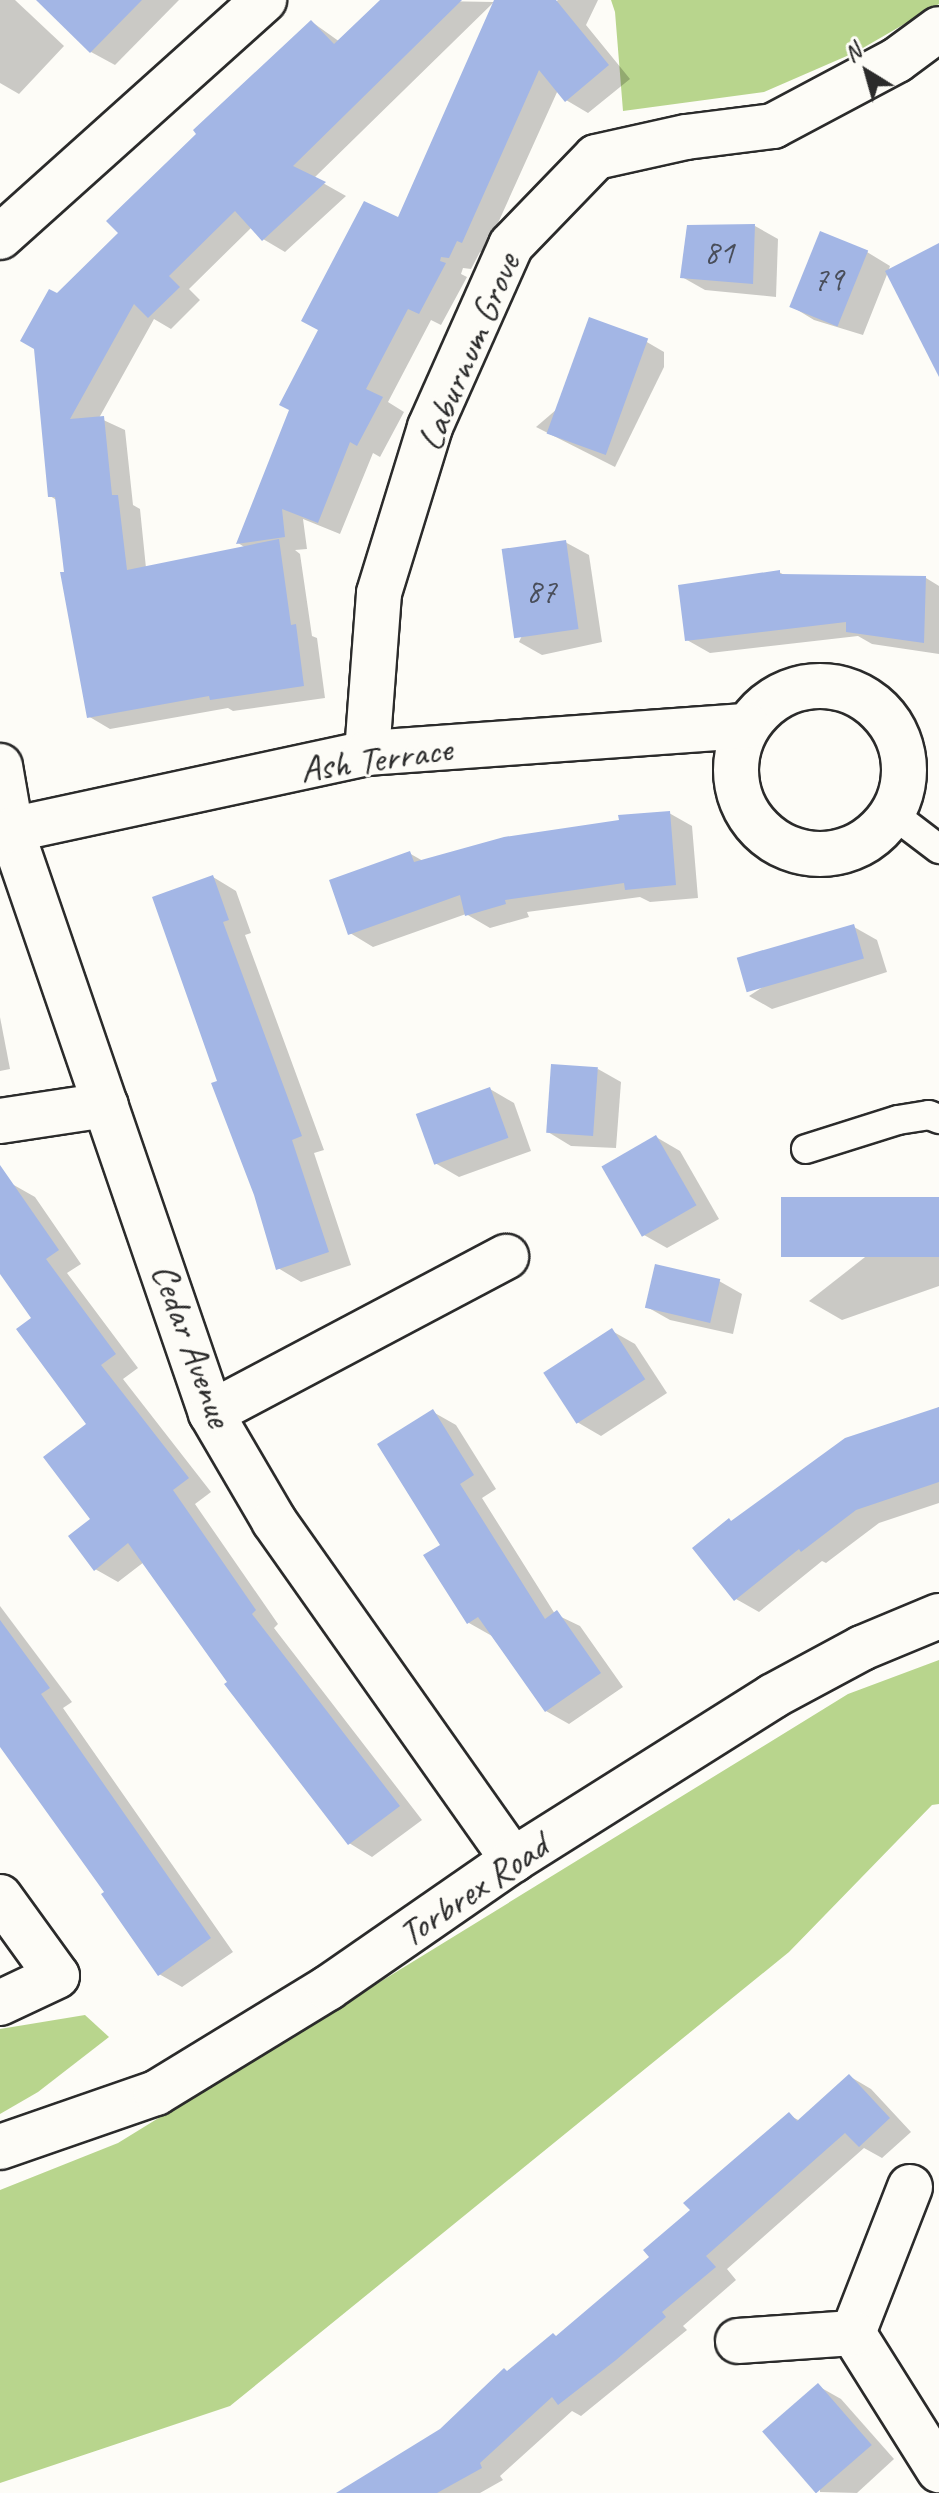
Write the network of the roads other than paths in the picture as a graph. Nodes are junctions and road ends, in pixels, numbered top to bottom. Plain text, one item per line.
1 (264, 0) edge
2 (939, 29) edge
3 (0, 237) edge
4 (747, 726) junction
5 (367, 753) junction
6 (0, 766) edge
7 (893, 814) junction
8 (11, 830) junction
9 (939, 849) edge
10 (106, 1105) junction
11 (939, 1119) edge
12 (0, 1121) edge
13 (806, 1149) dead end
14 (506, 1257) dead end
15 (211, 1413) junction
16 (939, 1616) edge
17 (513, 1860) junction
18 (0, 1897) edge
19 (0, 2003) edge
20 (0, 2147) edge
21 (910, 2187) dead end
22 (853, 2333) junction
23 (738, 2341) dead end
24 (939, 2470) edge

1 - 3 street
2 - 5 street, Laburnum Grove
4 - 5 street, Ash Terrace
4 - 7 street
4 - 7 street
5 - 8 street, Ash Terrace
6 - 8 street, Cedar Avenue
7 - 9 lane
8 - 10 street, Cedar Avenue
10 - 12 street
10 - 15 street, Cedar Avenue
11 - 13 lane
14 - 15 street
15 - 17 street, Cedar Avenue
16 - 17 street, Torbrex Road
17 - 20 street, Torbrex Road
18 - 19 street
21 - 22 street
22 - 23 street
22 - 24 street

